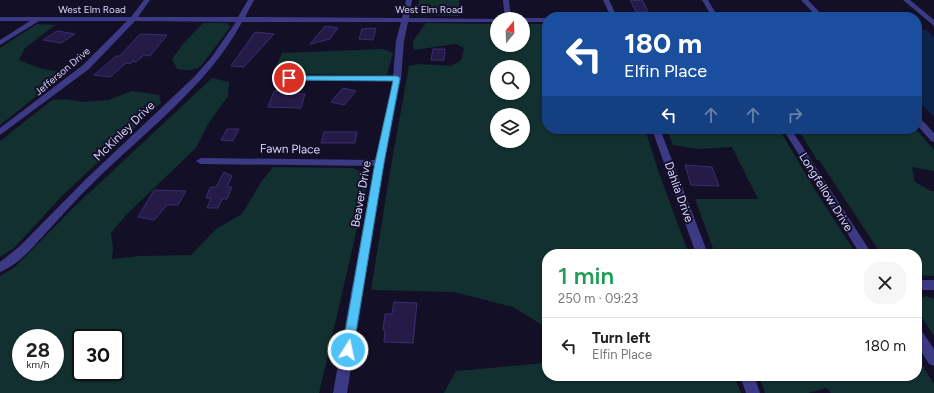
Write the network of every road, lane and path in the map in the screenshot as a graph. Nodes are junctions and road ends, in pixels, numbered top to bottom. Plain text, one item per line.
1 (147, 0) edge
2 (251, 0) edge
3 (409, 0) edge
4 (506, 0) edge
5 (606, 0) edge
6 (705, 0) edge
7 (804, 0) edge
8 (906, 0) edge
9 (507, 12) edge
10 (612, 12) edge
11 (713, 12) edge
12 (817, 12) edge
13 (921, 12) edge
14 (922, 13) edge
15 (242, 18) junction
16 (0, 19) edge
17 (133, 19) junction
18 (405, 19) junction
19 (36, 20) junction
20 (490, 20) edge
21 (530, 20) edge
22 (542, 20) edge
23 (922, 22) edge
24 (933, 22) edge
25 (0, 43) edge
26 (289, 78) dead end
27 (397, 78) junction
28 (922, 126) edge
29 (0, 132) edge
30 (658, 134) edge
31 (790, 134) edge
32 (934, 139) edge
33 (201, 161) dead end
34 (379, 163) junction
35 (700, 249) edge
36 (863, 249) edge
37 (0, 267) edge
38 (922, 285) edge
39 (934, 285) edge
40 (922, 342) edge
41 (934, 360) edge
42 (749, 381) edge
43 (340, 393) edge
44 (753, 393) edge

1 - 17 street, Jefferson Drive
2 - 15 street, McKinley Drive
3 - 18 street, Beaver Drive
4 - 9 street
5 - 10 street
6 - 11 street
7 - 12 street
8 - 13 street
14 - 24 street
15 - 17 street, West Elm Road
15 - 18 street, West Elm Road
15 - 37 street, McKinley Drive
16 - 19 street, West Elm Road
17 - 19 street, West Elm Road
17 - 29 street, Jefferson Drive
18 - 20 street, West Elm Road
18 - 27 street, Beaver Drive
19 - 25 street
21 - 22 street
23 - 24 street
26 - 27 street
27 - 34 street, Beaver Drive
28 - 32 street
30 - 35 street, Dahlia Drive
31 - 36 street, Longfellow Drive
33 - 34 street, Fawn Place
34 - 43 street, Beaver Drive
38 - 39 street
40 - 41 street
42 - 44 street

